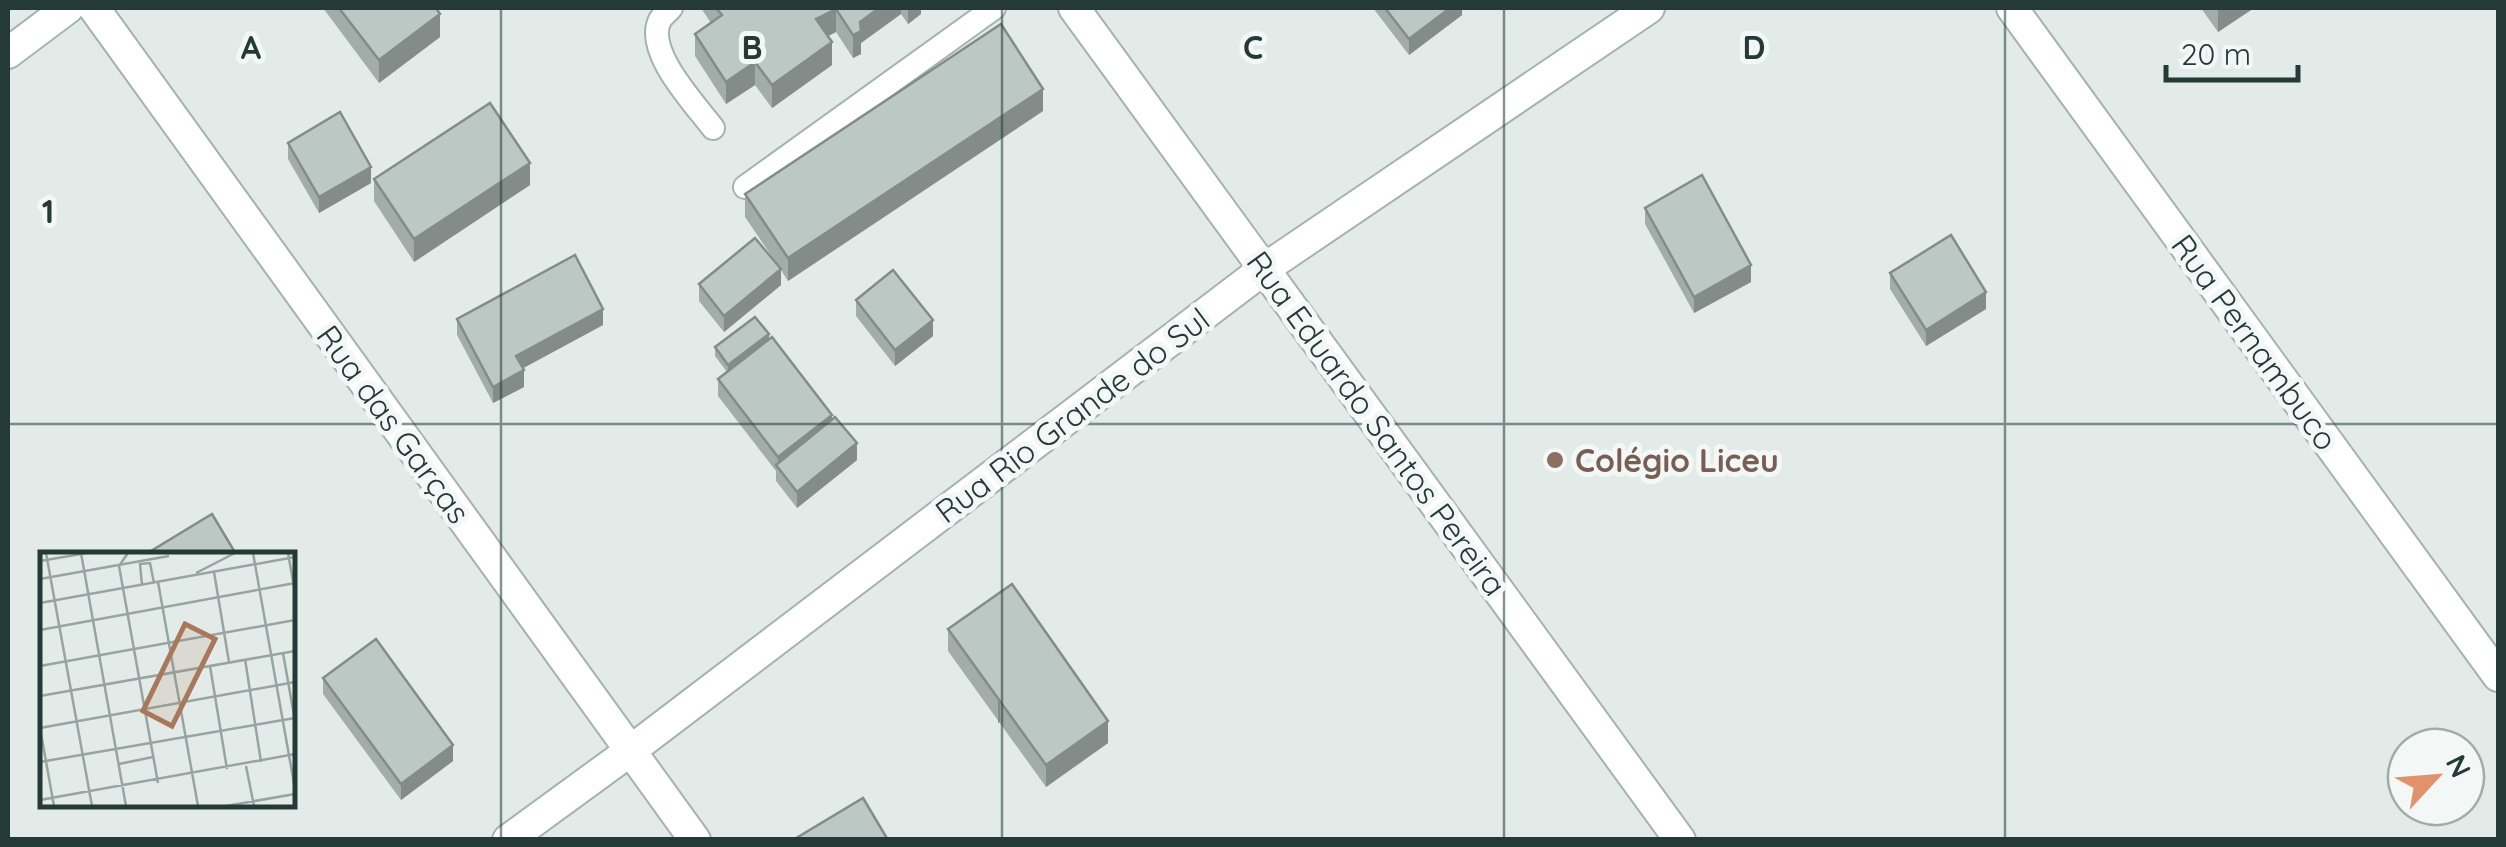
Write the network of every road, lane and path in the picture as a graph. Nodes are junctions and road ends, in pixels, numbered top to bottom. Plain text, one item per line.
1 (68, 8) edge
2 (94, 8) edge
3 (671, 8) edge
4 (994, 8) edge
5 (1074, 8) edge
6 (1648, 8) edge
7 (2012, 8) edge
8 (8, 53) edge
9 (712, 128) dead end
10 (746, 187) dead end
11 (1264, 268) junction
12 (2498, 676) edge
13 (630, 751) junction
14 (508, 840) edge
15 (695, 840) edge
16 (1680, 840) edge

1 - 8 street
2 - 13 street, Rua das Garças
3 - 9 lane
4 - 10 lane
5 - 11 street, Rua Eduardo Santos Pereira
6 - 11 street, Rua Rio Grande do Sul
7 - 12 street, Rua Pernambuco
11 - 13 street, Rua Rio Grande do Sul
11 - 16 street, Rua Eduardo Santos Pereira
13 - 14 street, Rua Rio Grande do Sul
13 - 15 street, Rua das Garças

